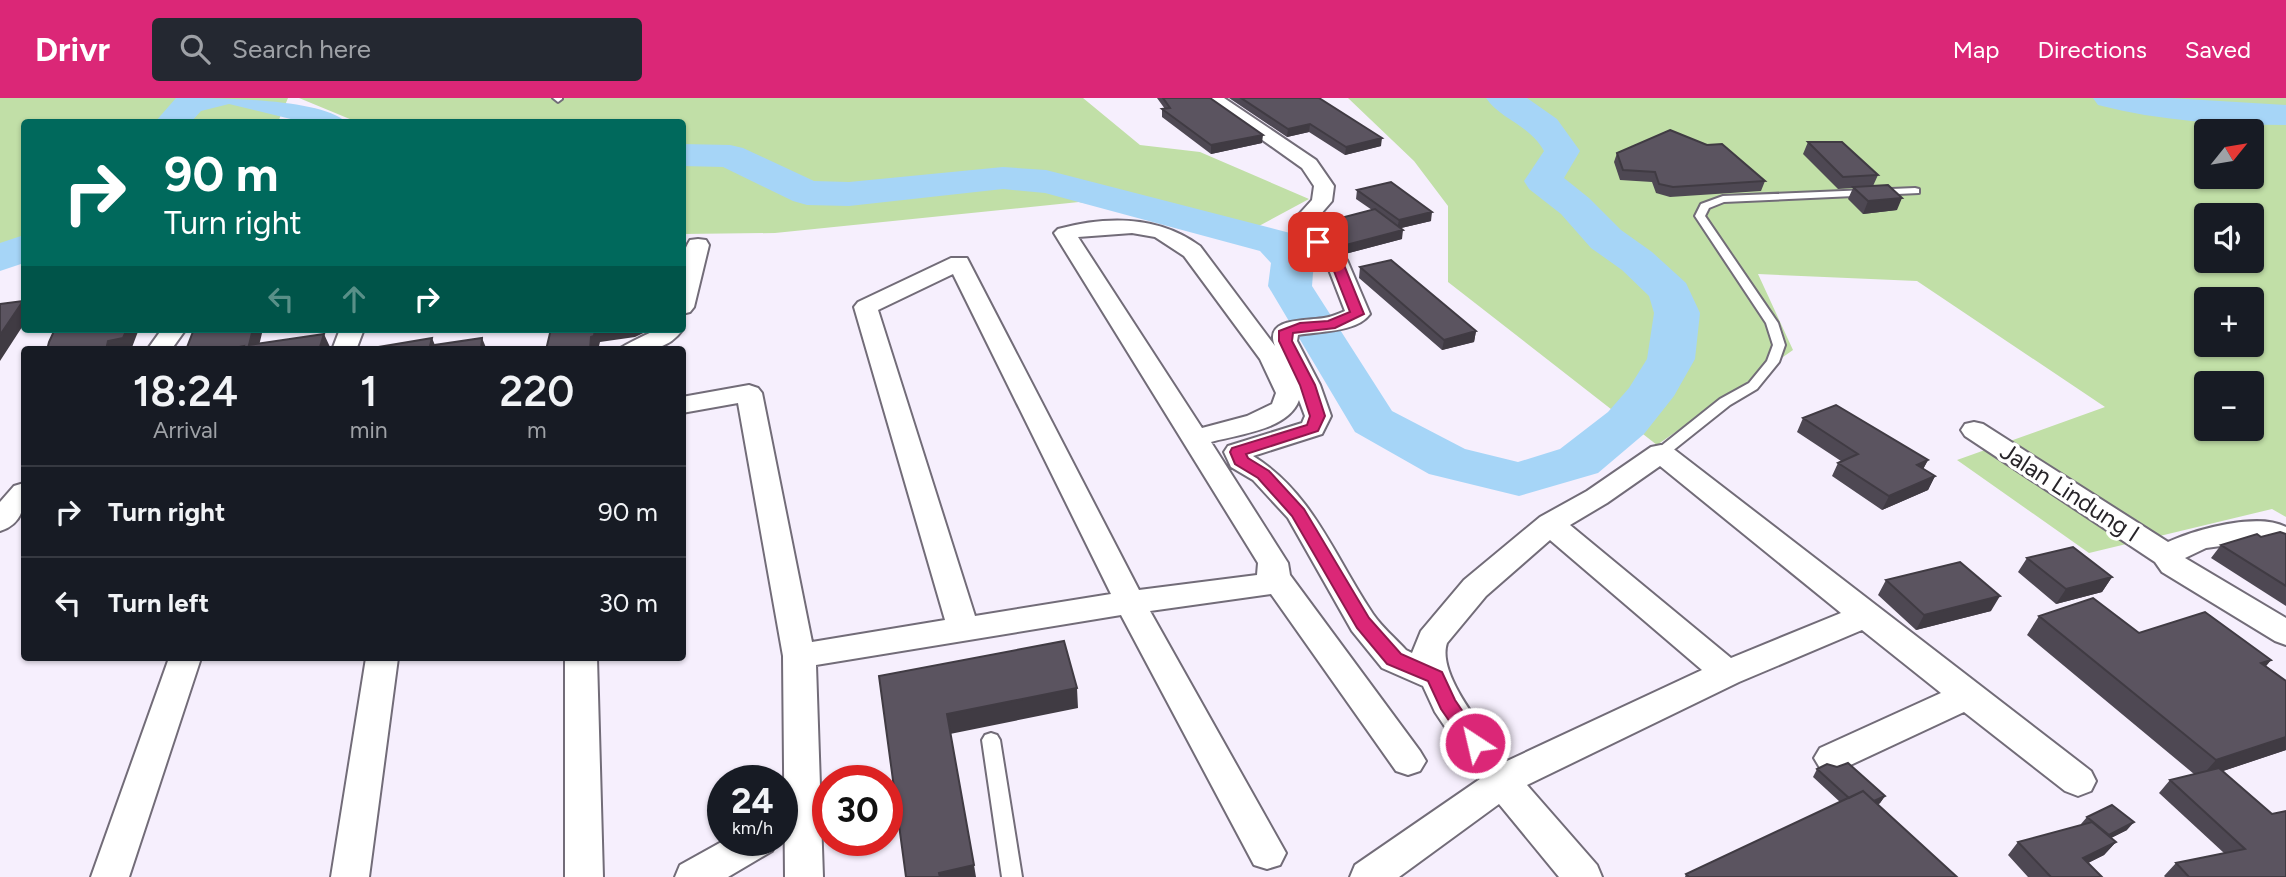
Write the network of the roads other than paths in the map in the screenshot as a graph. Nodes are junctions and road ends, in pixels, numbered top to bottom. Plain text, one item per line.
1 (1212, 98) edge
2 (1915, 191) dead end
3 (698, 245) dead end
4 (686, 292) edge
5 (666, 333) edge
6 (642, 346) edge
7 (686, 404) edge
8 (1974, 430) dead end
9 (1194, 438) junction
10 (1661, 453) junction
11 (21, 496) edge
12 (0, 522) edge
13 (1550, 524) junction
14 (2286, 539) edge
15 (2166, 555) junction
16 (1275, 577) junction
17 (1130, 603) junction
18 (1865, 616) junction
19 (964, 630) junction
20 (2286, 633) edge
21 (799, 656) junction
22 (184, 661) edge
23 (382, 661) edge
24 (581, 661) edge
25 (1727, 673) junction
26 (1435, 677) junction
27 (1966, 696) junction
28 (991, 740) dead end
29 (1832, 758) dead end
30 (1408, 761) dead end
31 (794, 765) edge
32 (2078, 780) dead end
33 (1502, 782) junction
34 (798, 850) edge
35 (1267, 853) dead end
36 (731, 856) edge
37 (110, 877) edge
38 (350, 877) edge
39 (584, 877) edge
40 (694, 877) edge
41 (804, 877) edge
42 (1012, 877) edge
43 (1369, 877) edge
44 (1583, 877) edge

1 - 26 street
2 - 10 lane
3 - 4 street
5 - 6 street
7 - 21 street
8 - 15 street, Jalan Lindung I
9 - 9 street
9 - 16 street
10 - 13 street
10 - 18 street
11 - 12 street
13 - 25 street
13 - 26 street
14 - 15 street
15 - 20 street, Jalan Lindung I
16 - 17 street
16 - 30 street
17 - 19 street
17 - 19 street
17 - 35 street
18 - 25 street
18 - 27 street
19 - 21 street
21 - 31 street
22 - 37 street
23 - 38 street
24 - 39 street
25 - 33 street
26 - 33 street
27 - 29 street
27 - 32 street
28 - 42 lane
33 - 43 street
33 - 44 street
34 - 41 street
36 - 40 street

